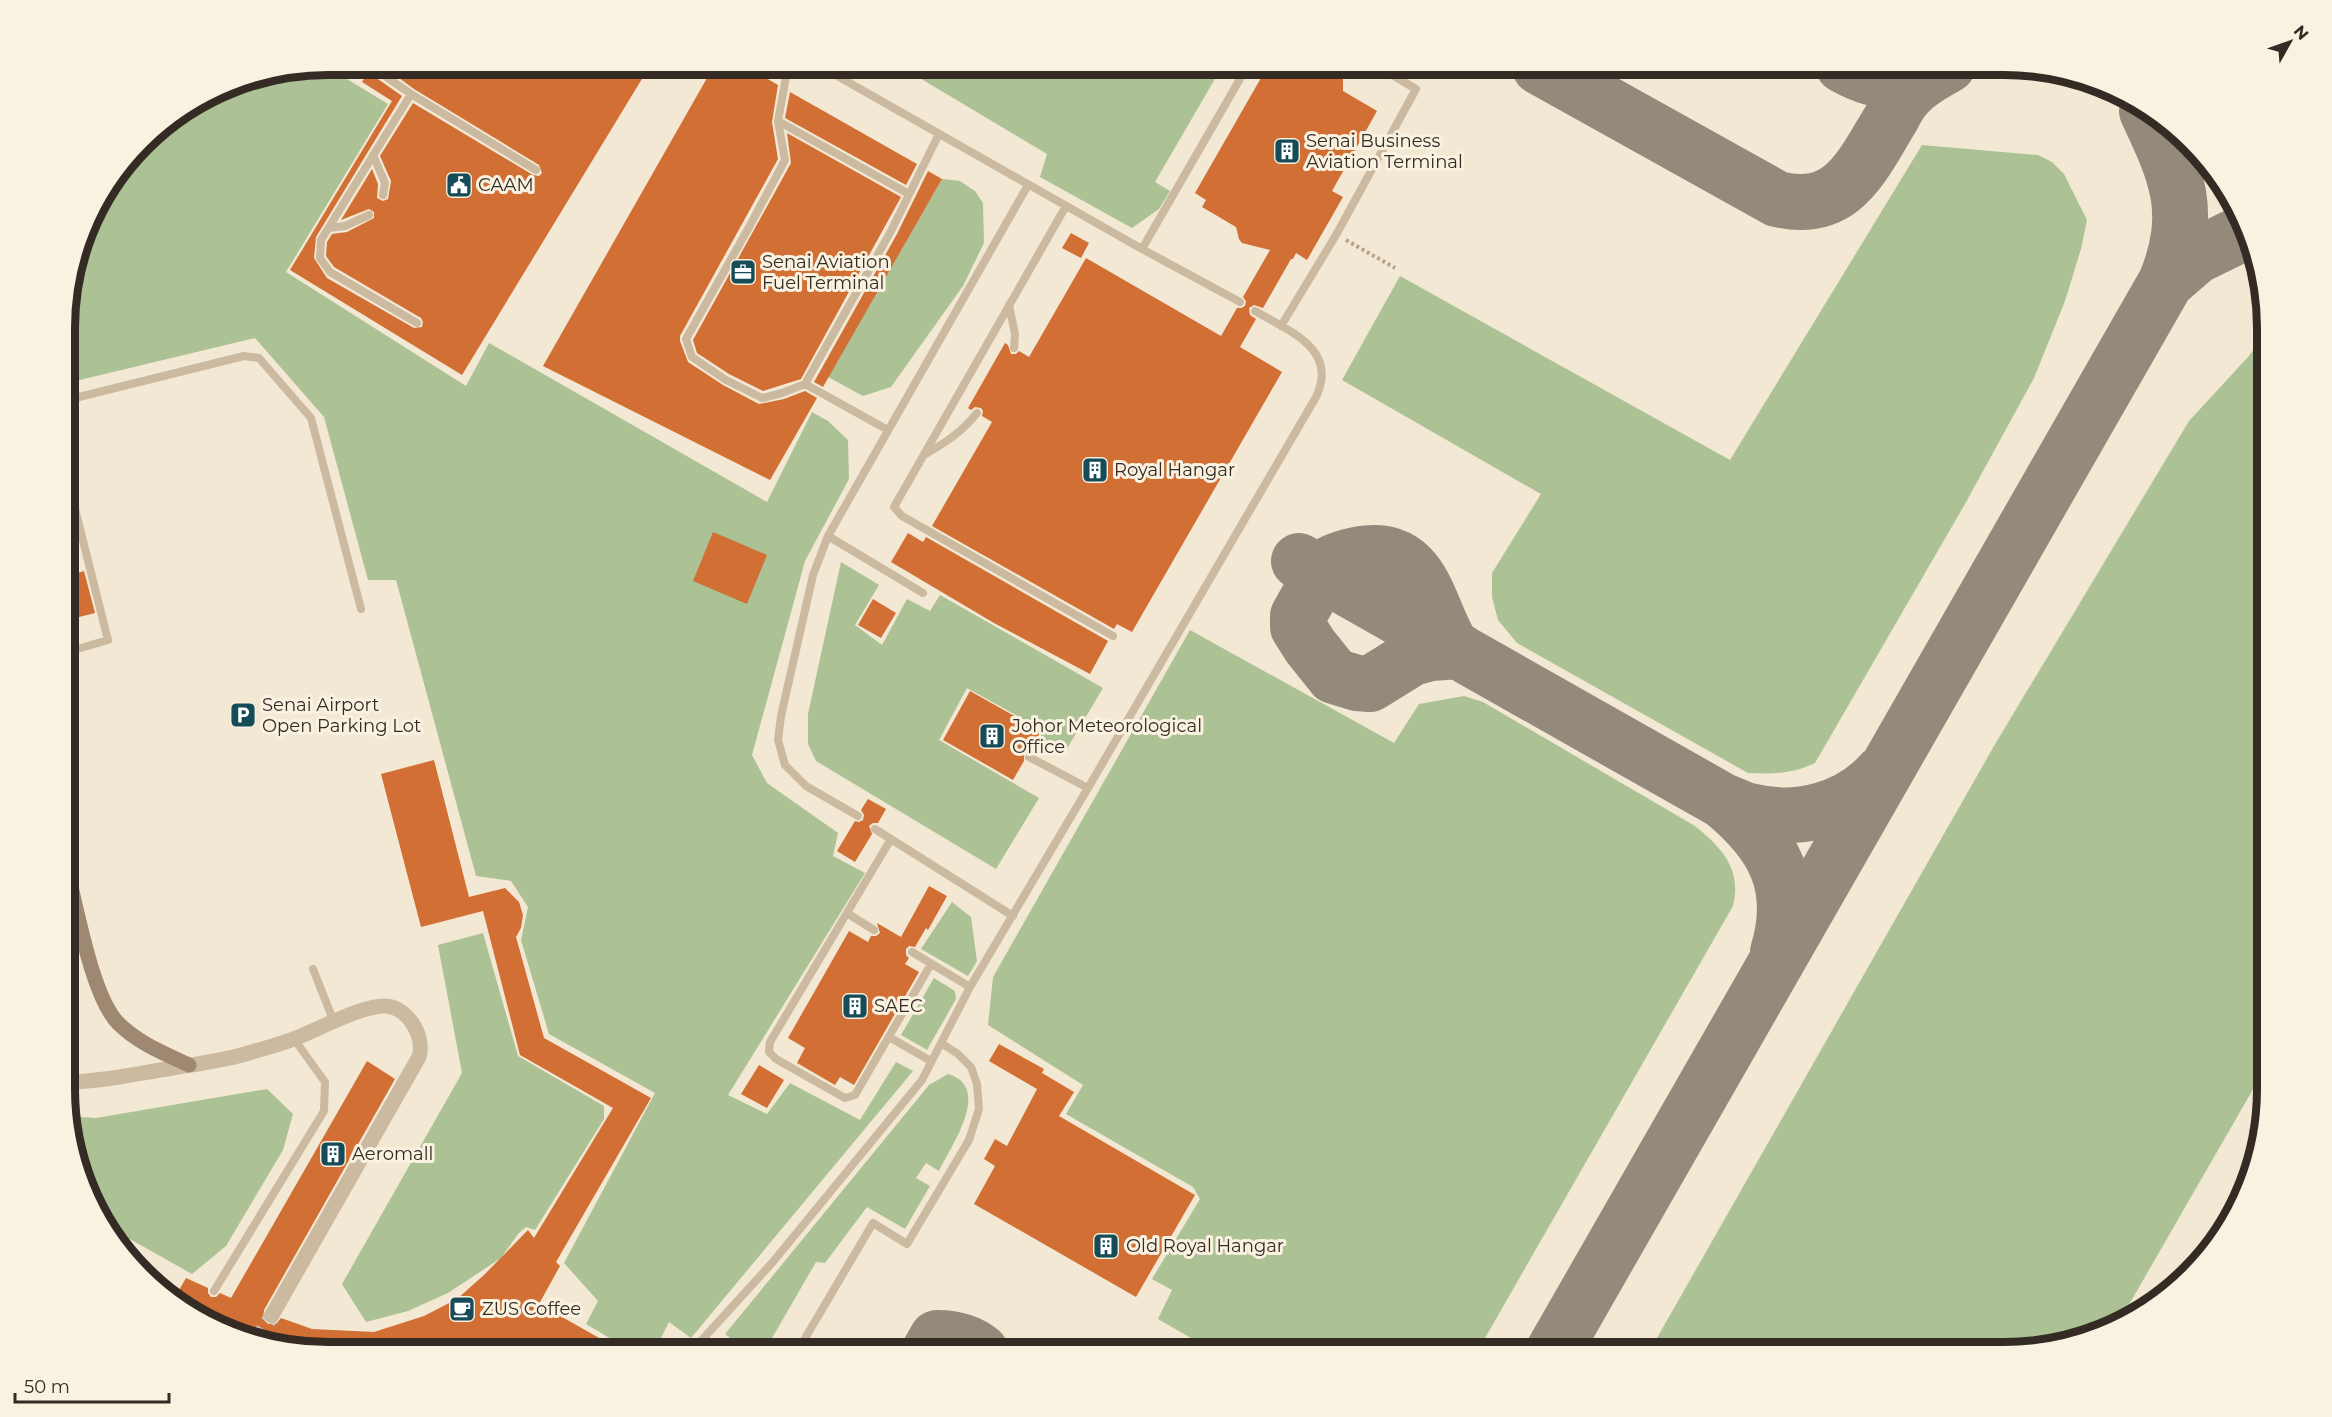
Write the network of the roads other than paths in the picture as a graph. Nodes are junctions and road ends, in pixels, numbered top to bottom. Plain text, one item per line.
1 (384, 75) edge
2 (787, 75) edge
3 (1242, 75) edge
4 (1393, 75) edge
5 (839, 76) edge
6 (411, 94) junction
7 (778, 122) junction
8 (939, 134) junction
9 (373, 155) junction
10 (536, 171) dead end
11 (1028, 185) junction
12 (909, 194) junction
13 (383, 195) dead end
14 (1065, 206) junction
15 (369, 215) dead end
16 (329, 228) junction
17 (1142, 249) junction
18 (1240, 302) dead end
19 (1009, 305) junction
20 (1255, 311) dead end
21 (417, 323) dead end
22 (1281, 326) junction
23 (1014, 348) dead end
24 (805, 384) junction
25 (75, 398) edge
26 (977, 413) dead end
27 (888, 430) junction
28 (922, 456) junction
29 (75, 509) edge
30 (828, 536) junction
31 (923, 593) dead end
32 (361, 609) dead end
33 (1113, 636) dead end
34 (75, 650) edge
35 (1029, 758) dead end
36 (1088, 788) junction
37 (858, 816) dead end
38 (875, 829) dead end
39 (891, 839) junction
40 (75, 902) edge
41 (847, 913) junction
42 (1013, 916) junction
43 (874, 930) dead end
44 (912, 952) dead end
45 (931, 964) junction
46 (313, 969) dead end
47 (970, 987) junction
48 (334, 1022) junction
49 (889, 1037) junction
50 (294, 1039) junction
51 (941, 1042) junction
52 (931, 1061) junction
53 (189, 1065) junction
54 (75, 1082) edge
55 (214, 1291) dead end
56 (272, 1315) tunnel mouth
57 (700, 1342) edge
58 (803, 1342) edge

1 - 6 lane
2 - 7 lane
3 - 17 lane
4 - 22 lane
5 - 8 lane
6 - 9 lane
6 - 10 lane
7 - 12 lane
7 - 24 lane
8 - 11 lane
8 - 12 lane
9 - 13 lane
9 - 16 lane
11 - 14 lane
11 - 27 lane
12 - 24 lane
14 - 17 lane
14 - 19 lane
15 - 16 lane
16 - 21 lane
17 - 18 lane
19 - 23 lane
19 - 28 lane
20 - 22 lane
22 - 36 lane
24 - 27 lane
25 - 32 lane
26 - 28 lane
27 - 30 lane
28 - 33 lane
29 - 34 lane
30 - 31 lane
30 - 37 lane
35 - 36 lane
36 - 42 lane
38 - 39 lane
39 - 41 lane
39 - 42 lane
40 - 53 street
41 - 43 lane
41 - 49 lane
42 - 47 lane
44 - 45 lane
45 - 47 lane
45 - 49 lane
46 - 48 lane
47 - 51 lane
48 - 50 street
48 - 56 street
49 - 52 lane
50 - 53 street
50 - 55 lane
51 - 52 lane
51 - 58 lane
52 - 57 lane
53 - 54 street

